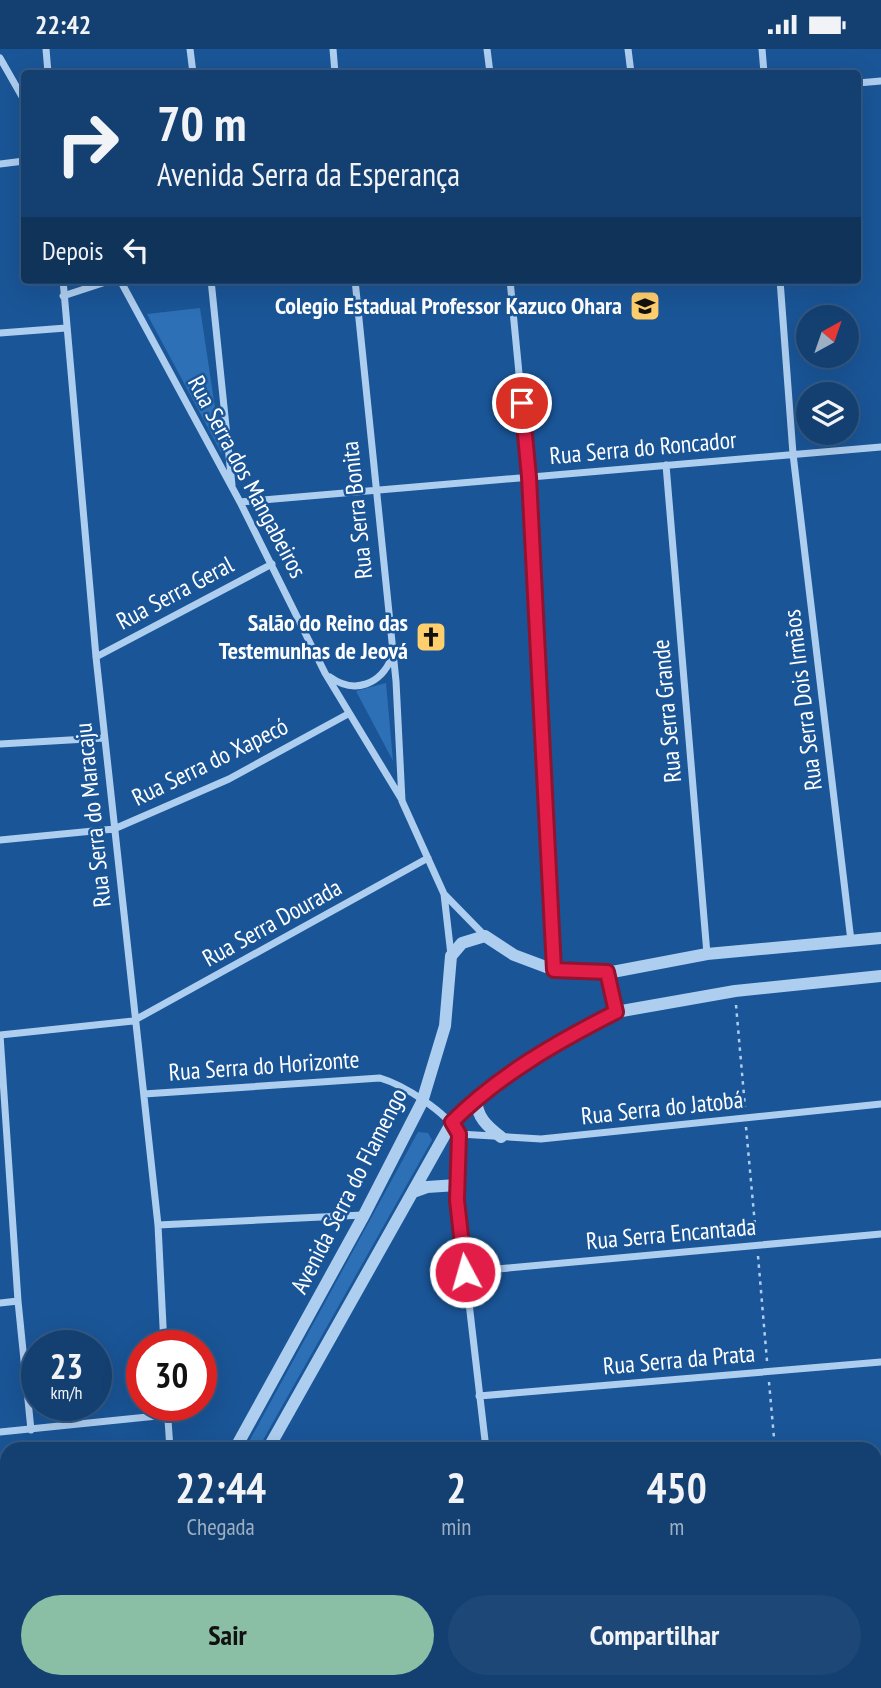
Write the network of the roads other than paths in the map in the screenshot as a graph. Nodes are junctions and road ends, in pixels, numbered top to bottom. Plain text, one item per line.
1 (46, 49) edge
2 (190, 49) edge
3 (332, 49) edge
4 (487, 49) edge
5 (628, 49) edge
6 (762, 49) edge
7 (0, 58) edge
8 (48, 70) edge
9 (193, 70) edge
10 (335, 70) edge
11 (490, 70) edge
12 (631, 70) edge
13 (764, 70) edge
14 (881, 81) edge
15 (861, 83) edge
16 (21, 95) edge
17 (21, 161) edge
18 (0, 164) edge
19 (63, 284) edge
20 (99, 284) edge
21 (122, 284) edge
22 (211, 284) edge
23 (355, 284) edge
24 (510, 284) edge
25 (780, 284) edge
26 (64, 296) junction
27 (66, 328) junction
28 (0, 333) edge
29 (881, 447) edge
30 (793, 454) junction
31 (666, 465) junction
32 (529, 477) junction
33 (233, 489) junction
34 (374, 489) junction
35 (240, 502) junction
36 (272, 564) junction
37 (392, 656) junction
38 (96, 657) junction
39 (325, 673) junction
40 (348, 714) junction
41 (104, 738) junction
42 (0, 744) edge
43 (402, 801) junction
44 (114, 829) junction
45 (0, 840) edge
46 (428, 859) junction
47 (444, 894) junction
48 (485, 936) junction
49 (881, 938) edge
50 (851, 941) junction
51 (707, 954) junction
52 (451, 956) junction
53 (554, 970) junction
54 (607, 972) junction
55 (881, 976) edge
56 (616, 1012) junction
57 (133, 1021) junction
58 (0, 1035) edge
59 (144, 1094) junction
60 (477, 1098) junction
61 (422, 1102) junction
62 (881, 1104) edge
63 (456, 1128) junction
64 (501, 1137) junction
65 (11, 1172) junction
66 (0, 1173) edge
67 (457, 1185) junction
68 (413, 1192) junction
69 (364, 1215) junction
70 (158, 1225) junction
71 (881, 1234) edge
72 (465, 1272) junction
73 (18, 1301) junction
74 (0, 1303) edge
75 (163, 1330) edge
76 (881, 1362) edge
77 (480, 1396) junction
78 (126, 1420) edge
79 (168, 1421) edge
80 (31, 1430) junction
81 (0, 1432) edge
82 (169, 1442) edge
83 (239, 1442) edge
84 (272, 1442) edge
85 (485, 1442) edge

1 - 8 street
2 - 9 street
3 - 10 street
4 - 11 street
5 - 12 street
6 - 13 street
7 - 16 street
14 - 15 street
17 - 18 street
19 - 26 street, Rua Serra do Maracaju
20 - 26 street
21 - 33 street, Rua Serra dos Mangabeiros
22 - 33 street
23 - 34 street, Rua Serra Bonita
24 - 32 street
25 - 30 street, Rua Serra Dois Irmãos
26 - 27 street, Rua Serra do Maracaju
27 - 28 street
27 - 38 street, Rua Serra do Maracaju
29 - 30 street, Rua Serra do Roncador
30 - 31 street, Rua Serra do Roncador
30 - 50 street, Rua Serra Dois Irmãos
31 - 32 street, Rua Serra do Roncador
31 - 51 street, Rua Serra Grande
32 - 34 street, Rua Serra do Roncador
32 - 53 street
33 - 35 street, Rua Serra dos Mangabeiros
34 - 35 street, Rua Serra do Roncador
34 - 37 street, Rua Serra Bonita
35 - 36 street, Rua Serra dos Mangabeiros
36 - 38 street, Rua Serra Geral
36 - 39 street, Rua Serra dos Mangabeiros
37 - 39 street
37 - 43 street, Rua Serra Bonita
38 - 41 street, Rua Serra do Maracaju
39 - 40 street, Rua Serra dos Mangabeiros
40 - 43 street, Rua Serra dos Mangabeiros
40 - 44 street, Rua Serra do Xapecó
41 - 42 street
41 - 44 street, Rua Serra do Maracaju
43 - 46 street, Rua Serra Bonita
44 - 45 street, Rua Serra do Xapecó
44 - 57 street, Rua Serra do Maracaju
46 - 47 street, Rua Serra Bonita
46 - 57 street, Rua Serra Dourada
47 - 48 street
47 - 52 street, Avenida Serra do Flamengo
48 - 52 street
48 - 53 street
49 - 50 street
50 - 51 street
51 - 54 street
52 - 61 street, Avenida Serra do Flamengo
53 - 54 street
54 - 56 street
55 - 56 street
56 - 60 street
57 - 58 street
57 - 59 street, Rua Serra do Maracaju
58 - 65 street
59 - 61 street, Rua Serra do Horizonte
59 - 70 street, Rua Serra do Maracaju
60 - 63 street
60 - 64 street
61 - 63 street, Rua Serra do Horizonte
61 - 69 street, Avenida Serra do Flamengo
62 - 64 street, Rua Serra do Jatobá
63 - 64 street, Rua Serra do Jatobá
63 - 67 street
63 - 68 street
65 - 66 street
65 - 73 street
67 - 68 street
67 - 72 street
68 - 84 street
69 - 70 street
69 - 83 street, Avenida Serra do Flamengo
70 - 75 street, Rua Serra do Maracaju
71 - 72 street, Rua Serra Encantada
72 - 77 street
73 - 74 street
73 - 80 street
76 - 77 street, Rua Serra da Prata
77 - 85 street
78 - 80 street
79 - 82 street
80 - 81 street

